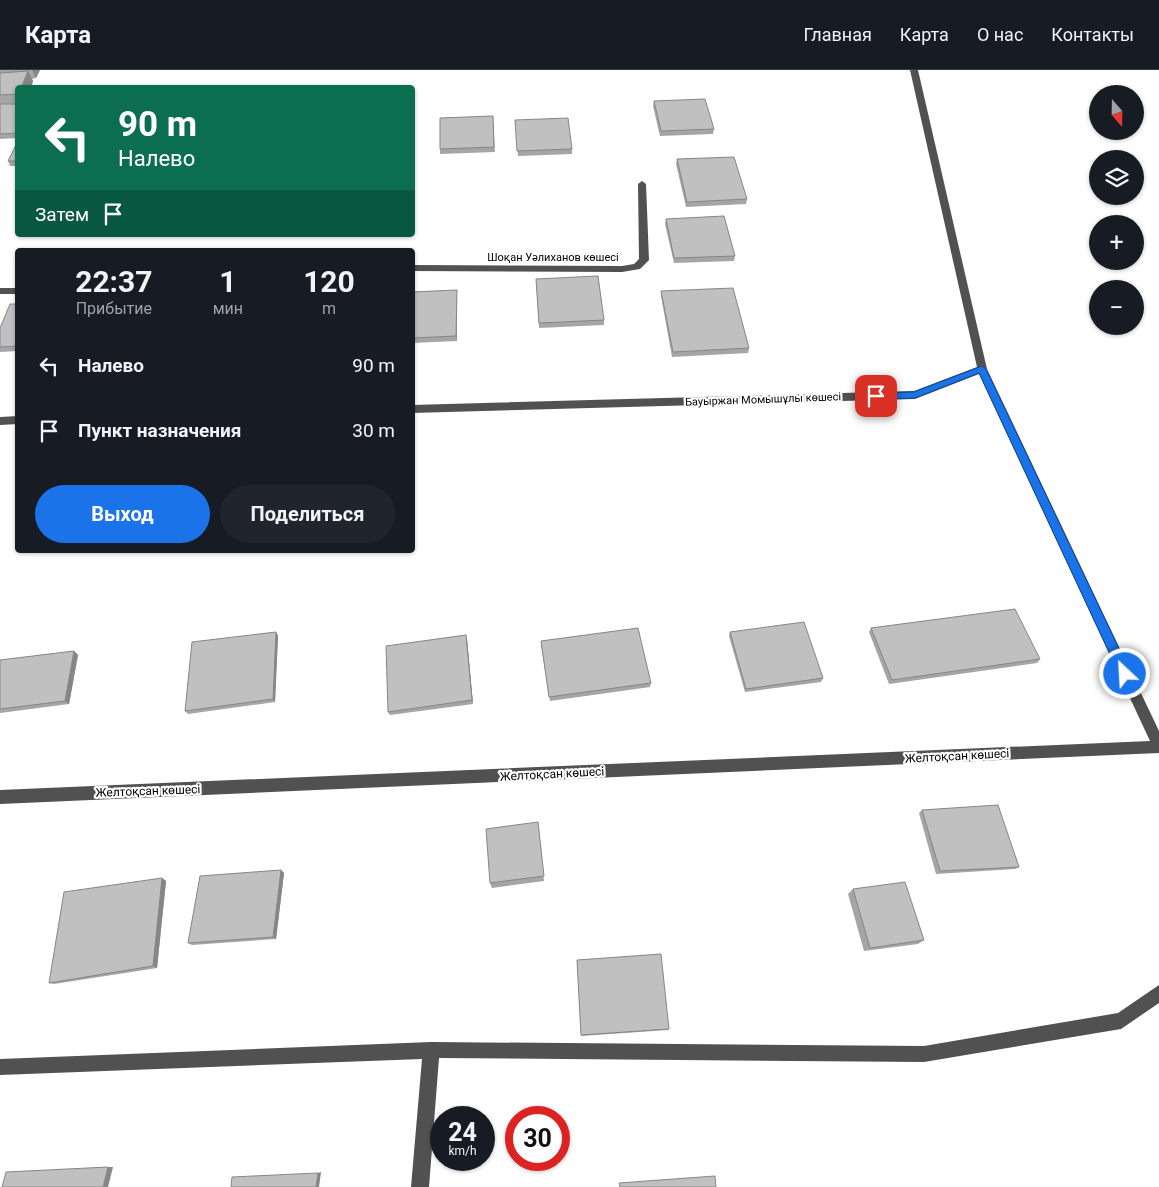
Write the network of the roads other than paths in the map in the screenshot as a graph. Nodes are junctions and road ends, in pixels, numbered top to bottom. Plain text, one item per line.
1 (914, 70) edge
2 (642, 184) dead end
3 (415, 268) edge
4 (0, 291) edge
5 (15, 291) edge
6 (982, 369) junction
7 (415, 409) edge
8 (15, 420) edge
9 (0, 421) edge
10 (1159, 746) edge
11 (0, 797) edge
12 (1159, 993) edge
13 (431, 1050) junction
14 (0, 1067) edge
15 (420, 1187) edge

1 - 6 street
2 - 3 street, Шоқан Уәлиханов көшесі
4 - 5 street
6 - 7 street, Бауыржан Момышұлы көшесі
6 - 10 street
8 - 9 street
10 - 11 street, Желтоқсан көшесі
12 - 13 street
13 - 14 street
13 - 15 street

